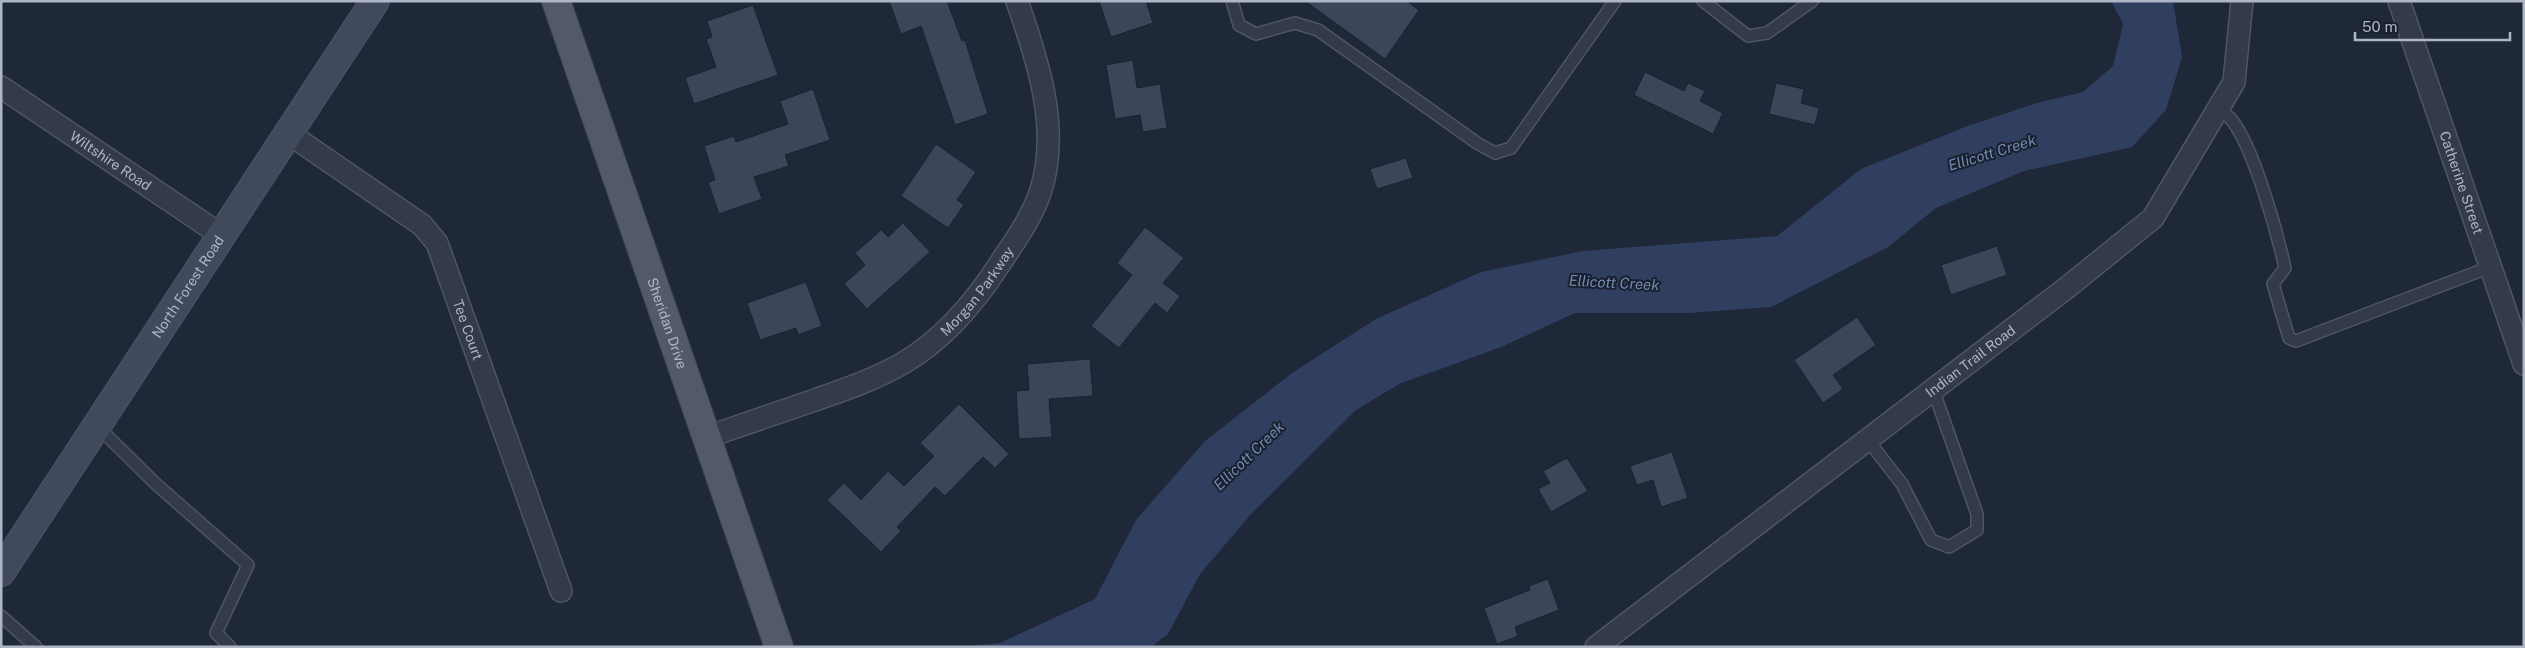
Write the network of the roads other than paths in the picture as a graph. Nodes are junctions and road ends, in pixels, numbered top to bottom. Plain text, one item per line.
1 (375, 1) edge
2 (556, 1) edge
3 (1017, 1) edge
4 (1232, 1) edge
5 (1615, 1) edge
6 (1703, 1) edge
7 (1812, 1) edge
8 (2242, 1) edge
9 (2399, 1) edge
10 (1, 87) edge
11 (2218, 109) junction
12 (288, 133) junction
13 (221, 235) junction
14 (2490, 267) junction
15 (2524, 364) edge
16 (1933, 389) junction
17 (96, 425) junction
18 (708, 437) junction
19 (1867, 439) junction
20 (1, 572) edge
21 (561, 591) dead end
22 (1, 616) edge
23 (36, 647) edge
24 (230, 647) edge
25 (779, 647) edge
26 (1596, 647) edge

1 - 12 main road, North Forest Road
2 - 18 main road, Sheridan Drive
3 - 18 street, Morgan Parkway
4 - 5 lane
6 - 7 lane
8 - 11 street, Indian Trail Road
9 - 14 street, Catherine Street
10 - 13 street, Wiltshire Road
11 - 14 lane
11 - 16 street, Indian Trail Road
12 - 13 main road, North Forest Road
12 - 21 street, Tee Court
13 - 17 main road, North Forest Road
14 - 15 street, Catherine Street
16 - 19 street, Indian Trail Road
16 - 19 lane
17 - 20 main road, North Forest Road
17 - 24 lane
18 - 25 main road, Sheridan Drive
19 - 26 street, Indian Trail Road
22 - 23 lane

